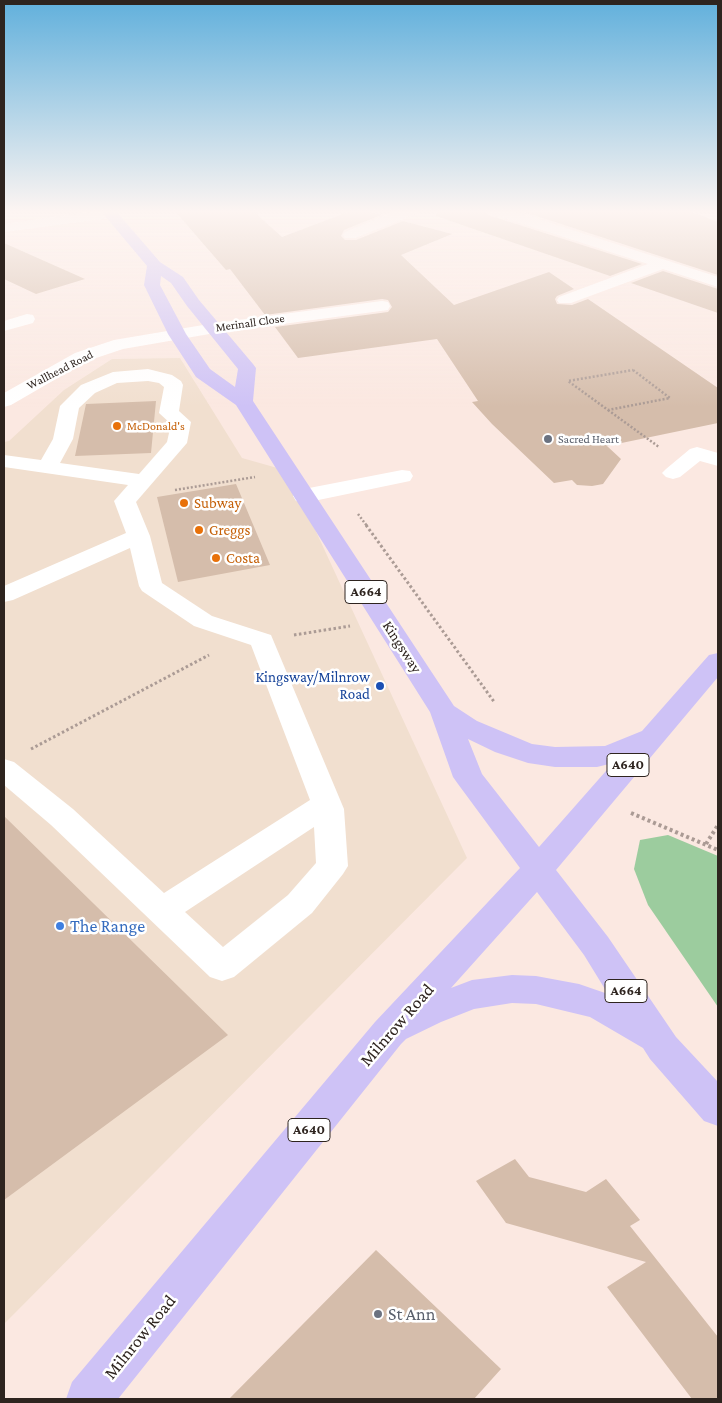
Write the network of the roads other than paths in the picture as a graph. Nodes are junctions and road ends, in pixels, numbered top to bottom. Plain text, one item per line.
1 (154, 275) edge
2 (170, 275) edge
3 (632, 275) edge
4 (696, 275) edge
5 (718, 282) edge
6 (565, 300) dead end
7 (382, 306) dead end
8 (27, 319) dead end
9 (4, 326) edge
10 (215, 328) junction
11 (177, 334) junction
12 (4, 401) edge
13 (243, 401) junction
14 (4, 448) edge
15 (718, 460) edge
16 (27, 464) edge
17 (678, 469) road end
18 (402, 476) dead end
19 (144, 481) junction
20 (304, 496) junction
21 (139, 536) junction
22 (4, 595) edge
23 (718, 661) edge
24 (444, 712) junction
25 (655, 733) junction
26 (4, 769) edge
27 (328, 804) junction
28 (538, 869) junction
29 (161, 911) junction
30 (388, 1033) junction
31 (663, 1048) junction
32 (718, 1108) edge
33 (89, 1399) edge

1 - 11 main road, Kingsway / A664
2 - 10 main road
3 - 6 street
4 - 5 street
7 - 10 street, Merinall Close
8 - 9 street
10 - 11 street, Merinall Close
10 - 13 main road
11 - 12 street, Wallhead Road
11 - 13 main road, Kingsway / A664
13 - 20 main road, Kingsway / A664
14 - 16 street
15 - 17 street
16 - 19 street
16 - 19 street
18 - 20 street
19 - 21 street
20 - 24 main road, Kingsway / A664
21 - 22 street
21 - 27 street
23 - 25 main road, Milnrow Road / A640
24 - 25 main road, A664
24 - 28 main road, Kingsway / A664
25 - 28 main road, Milnrow Road / A640
26 - 29 street
27 - 29 street
27 - 29 street
28 - 30 main road, Milnrow Road / A640
28 - 31 main road, A664
30 - 31 main road, A664
30 - 33 main road, Milnrow Road / A640
31 - 32 main road, A664

